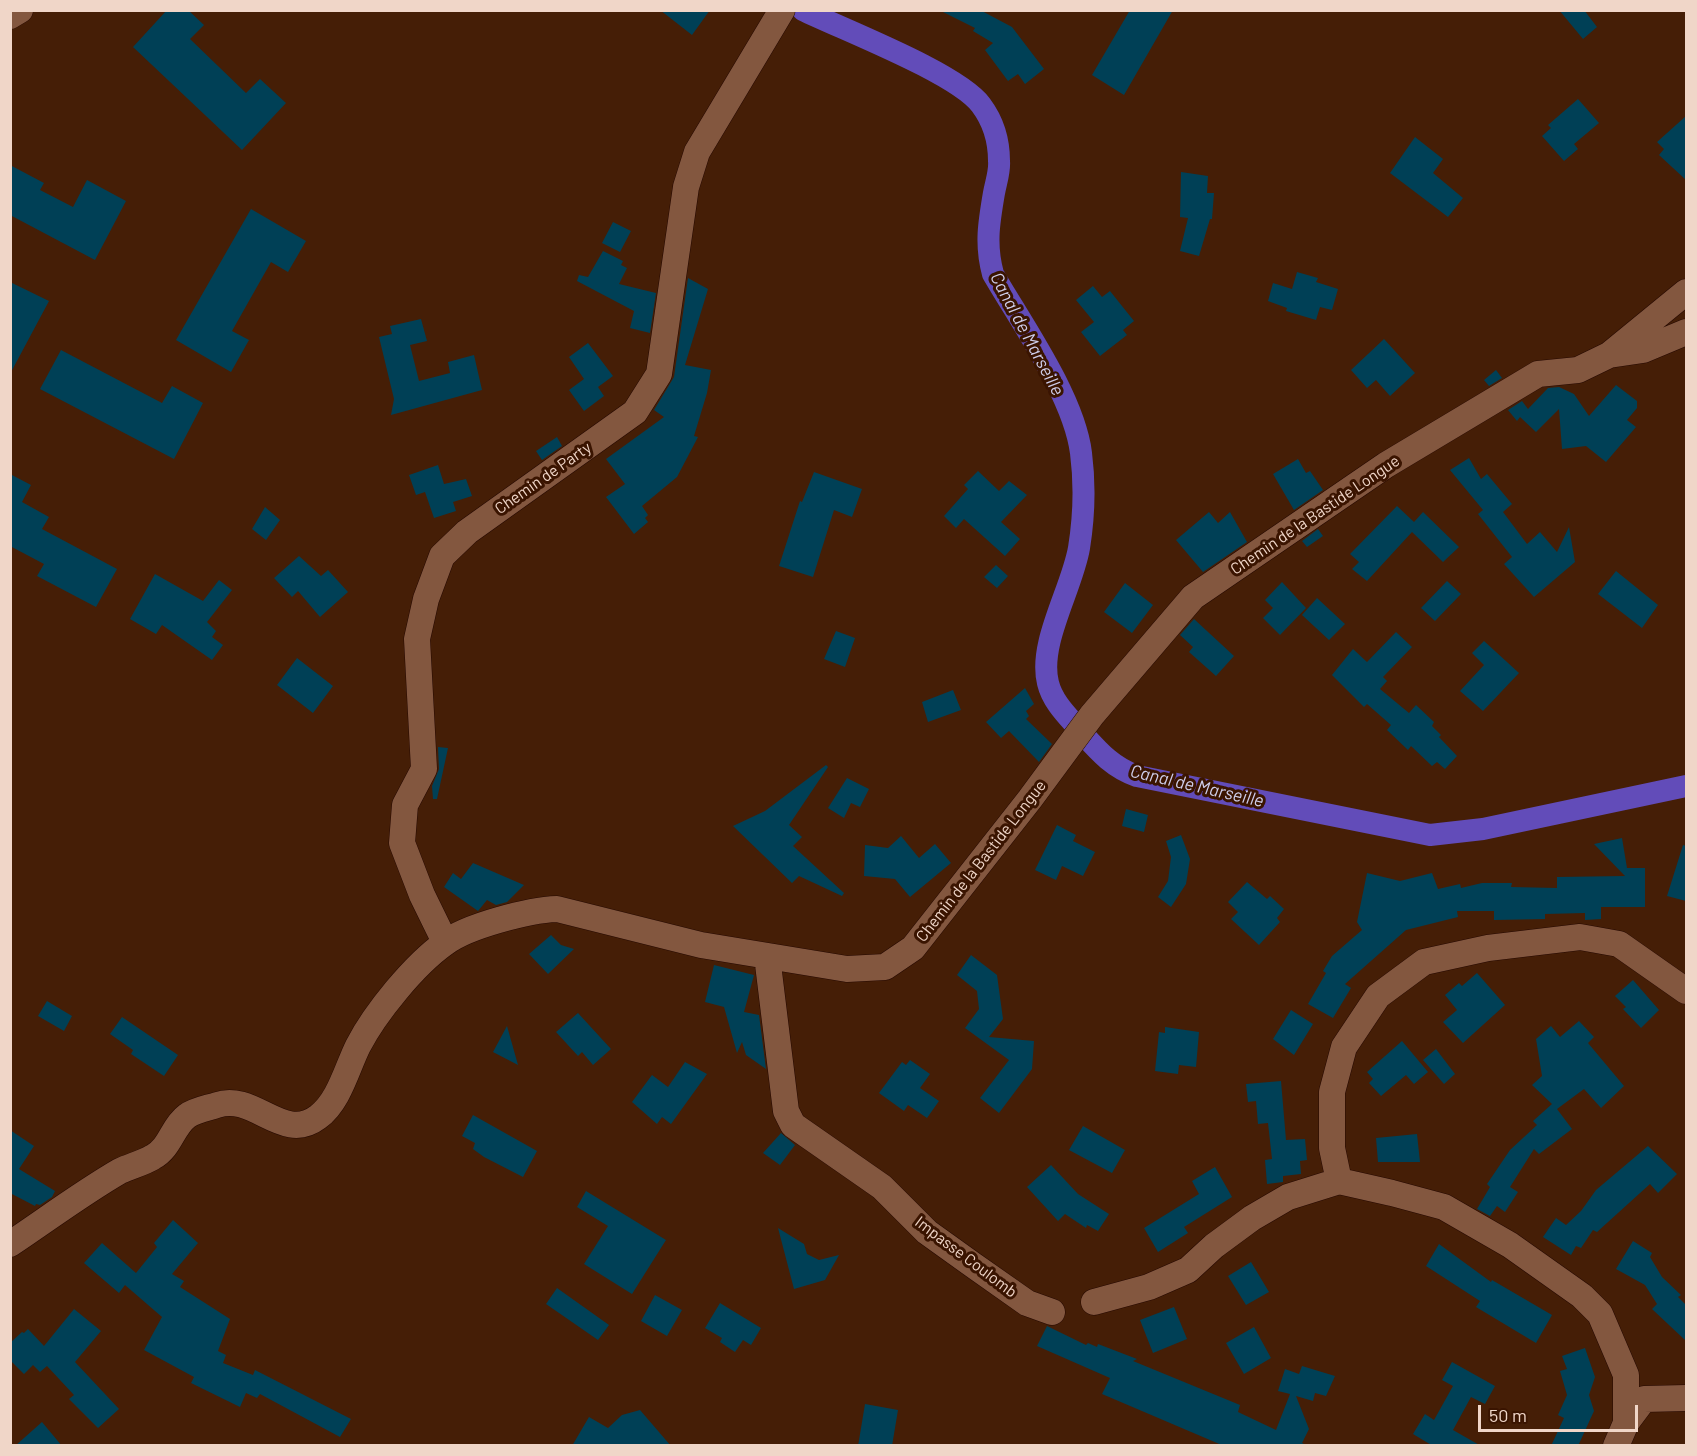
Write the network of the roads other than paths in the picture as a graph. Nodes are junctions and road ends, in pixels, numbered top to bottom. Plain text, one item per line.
1 (20, 10) edge
2 (10, 16) edge
3 (777, 19) edge
4 (1686, 292) edge
5 (1686, 332) edge
6 (1609, 355) junction
7 (445, 942) junction
8 (767, 957) junction
9 (1686, 991) edge
10 (1339, 1181) junction
11 (10, 1244) edge
12 (1094, 1302) dead end
13 (1052, 1312) dead end
14 (1686, 1398) edge
15 (1621, 1434) edge

1 - 2 street
3 - 7 street, Chemin de Party
4 - 6 street, Chemin de la Bastide Longue
5 - 6 street
6 - 8 street, Chemin de la Bastide Longue
7 - 8 street, Chemin de la Bastide Longue
7 - 11 street, Chemin de la Bastide Longue
8 - 13 street, Impasse Coulomb
9 - 10 street
10 - 12 street
10 - 15 street
14 - 15 street

